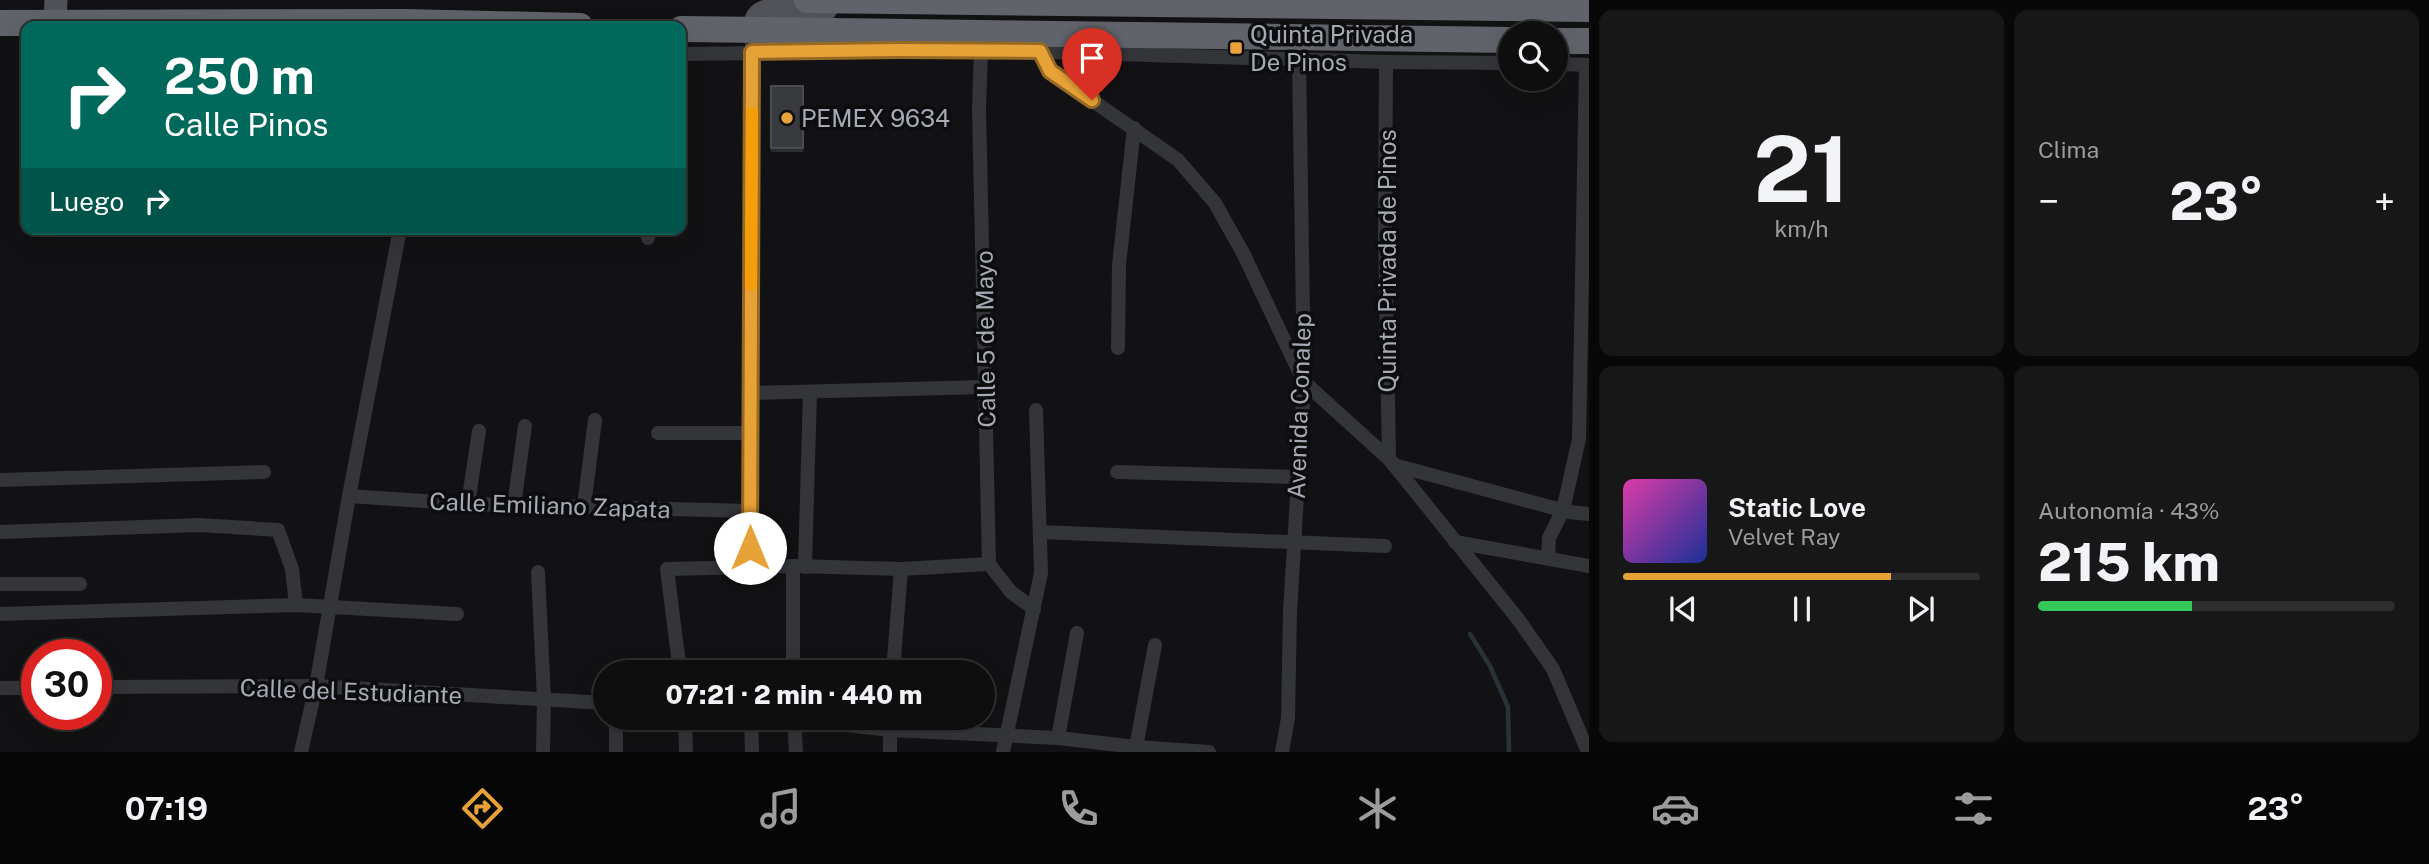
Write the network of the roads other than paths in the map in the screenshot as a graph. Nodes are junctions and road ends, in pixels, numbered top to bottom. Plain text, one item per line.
1 (807, 0) edge
2 (848, 0) edge
3 (951, 0) edge
4 (1323, 3) edge
5 (1589, 9) edge
6 (55, 12) edge
7 (172, 21) edge
8 (0, 23) edge
9 (686, 30) edge
10 (1498, 40) edge
11 (752, 42) junction
12 (1220, 47) junction
13 (1568, 47) edge
14 (981, 50) junction
15 (1040, 51) junction
16 (686, 53) edge
17 (1588, 57) edge
18 (1299, 59) junction
19 (1568, 61) edge
20 (1386, 62) junction
21 (1498, 63) edge
22 (1135, 128) junction
23 (399, 235) edge
24 (1118, 348) dead end
25 (1304, 382) junction
26 (985, 387) junction
27 (810, 392) junction
28 (751, 393) junction
29 (1036, 410) dead end
30 (595, 420) dead end
31 (525, 426) dead end
32 (479, 431) dead end
33 (658, 433) dead end
34 (751, 433) junction
35 (1584, 439) edge
36 (1392, 462) junction
37 (264, 472) dead end
38 (1117, 472) dead end
39 (1298, 477) junction
40 (0, 480) edge
41 (349, 496) junction
42 (468, 504) junction
43 (513, 505) junction
44 (584, 506) junction
45 (1563, 510) junction
46 (750, 511) junction
47 (1589, 514) edge
48 (0, 532) edge
49 (1040, 532) junction
50 (1455, 542) junction
51 (1294, 543) junction
52 (1385, 546) dead end
53 (1548, 557) junction
54 (989, 564) junction
55 (1589, 566) edge
56 (750, 567) junction
57 (799, 567) junction
58 (901, 569) junction
59 (538, 572) dead end
60 (80, 583) dead end
61 (0, 584) edge
62 (296, 605) junction
63 (329, 607) junction
64 (1034, 609) junction
65 (0, 614) edge
66 (457, 614) dead end
67 (1077, 633) dead end
68 (1154, 645) dead end
69 (678, 660) edge
70 (794, 660) edge
71 (894, 660) edge
72 (316, 686) junction
73 (112, 687) edge
74 (0, 688) edge
75 (21, 688) edge
76 (544, 699) junction
77 (593, 702) edge
78 (616, 730) edge
79 (685, 730) edge
80 (751, 730) edge
81 (792, 730) edge
82 (891, 730) edge
83 (948, 730) edge
84 (1005, 736) junction
85 (1058, 738) junction
86 (1136, 747) junction
87 (1169, 750) edge
88 (301, 752) edge
89 (543, 752) edge
90 (616, 752) edge
91 (686, 752) edge
92 (752, 752) edge
93 (796, 752) edge
94 (890, 752) edge
95 (1003, 752) edge
96 (1209, 752) edge
97 (1282, 752) edge
98 (1588, 752) edge

1 - 2 highway
2 - 3 highway
2 - 11 main road
3 - 4 highway
4 - 5 highway
6 - 7 highway
6 - 8 highway
9 - 11 highway
10 - 12 highway
11 - 12 highway
11 - 14 street
11 - 16 street
11 - 28 street
12 - 15 street
12 - 18 street
13 - 17 highway
14 - 15 street
14 - 26 street, Calle 5 de Mayo
15 - 22 street
17 - 19 street
17 - 35 street
18 - 20 street
18 - 25 street, Avenida Conalep
20 - 21 street
20 - 36 street, Quinta Privada de Pinos
22 - 24 street
22 - 25 street
23 - 41 street
25 - 36 street
25 - 39 street, Avenida Conalep
26 - 27 street
26 - 54 street, Calle 5 de Mayo
27 - 28 street
27 - 57 street
28 - 34 street
29 - 49 street
30 - 44 street
31 - 43 street
32 - 42 street
33 - 34 street
34 - 46 street
35 - 45 street
36 - 45 street
36 - 50 street
37 - 40 street
38 - 39 street
39 - 51 street, Avenida Conalep
41 - 42 street, Calle Emiliano Zapata
41 - 63 street
42 - 43 street, Calle Emiliano Zapata
43 - 44 street, Calle Emiliano Zapata
44 - 46 street, Calle Emiliano Zapata
45 - 47 street
45 - 53 street
46 - 56 street
48 - 62 street
49 - 51 street
49 - 64 street
50 - 53 street
50 - 98 street
51 - 52 street
51 - 97 street, Avenida Conalep
53 - 55 street
54 - 58 street
54 - 64 street
56 - 57 street
56 - 69 street
57 - 58 street
57 - 70 street
58 - 71 street
59 - 76 street
60 - 61 street
62 - 63 street
62 - 65 street
63 - 66 street
63 - 72 street
64 - 84 street
67 - 85 street
68 - 86 street
72 - 73 street, Calle del Estudiante
72 - 76 street, Calle del Estudiante
72 - 88 street
74 - 75 street
76 - 77 street, Calle del Estudiante
76 - 89 street
78 - 90 street
79 - 91 street
80 - 92 street
81 - 93 street
82 - 94 street
83 - 84 street
84 - 85 street
84 - 95 street
85 - 86 street
86 - 87 street
87 - 96 street

